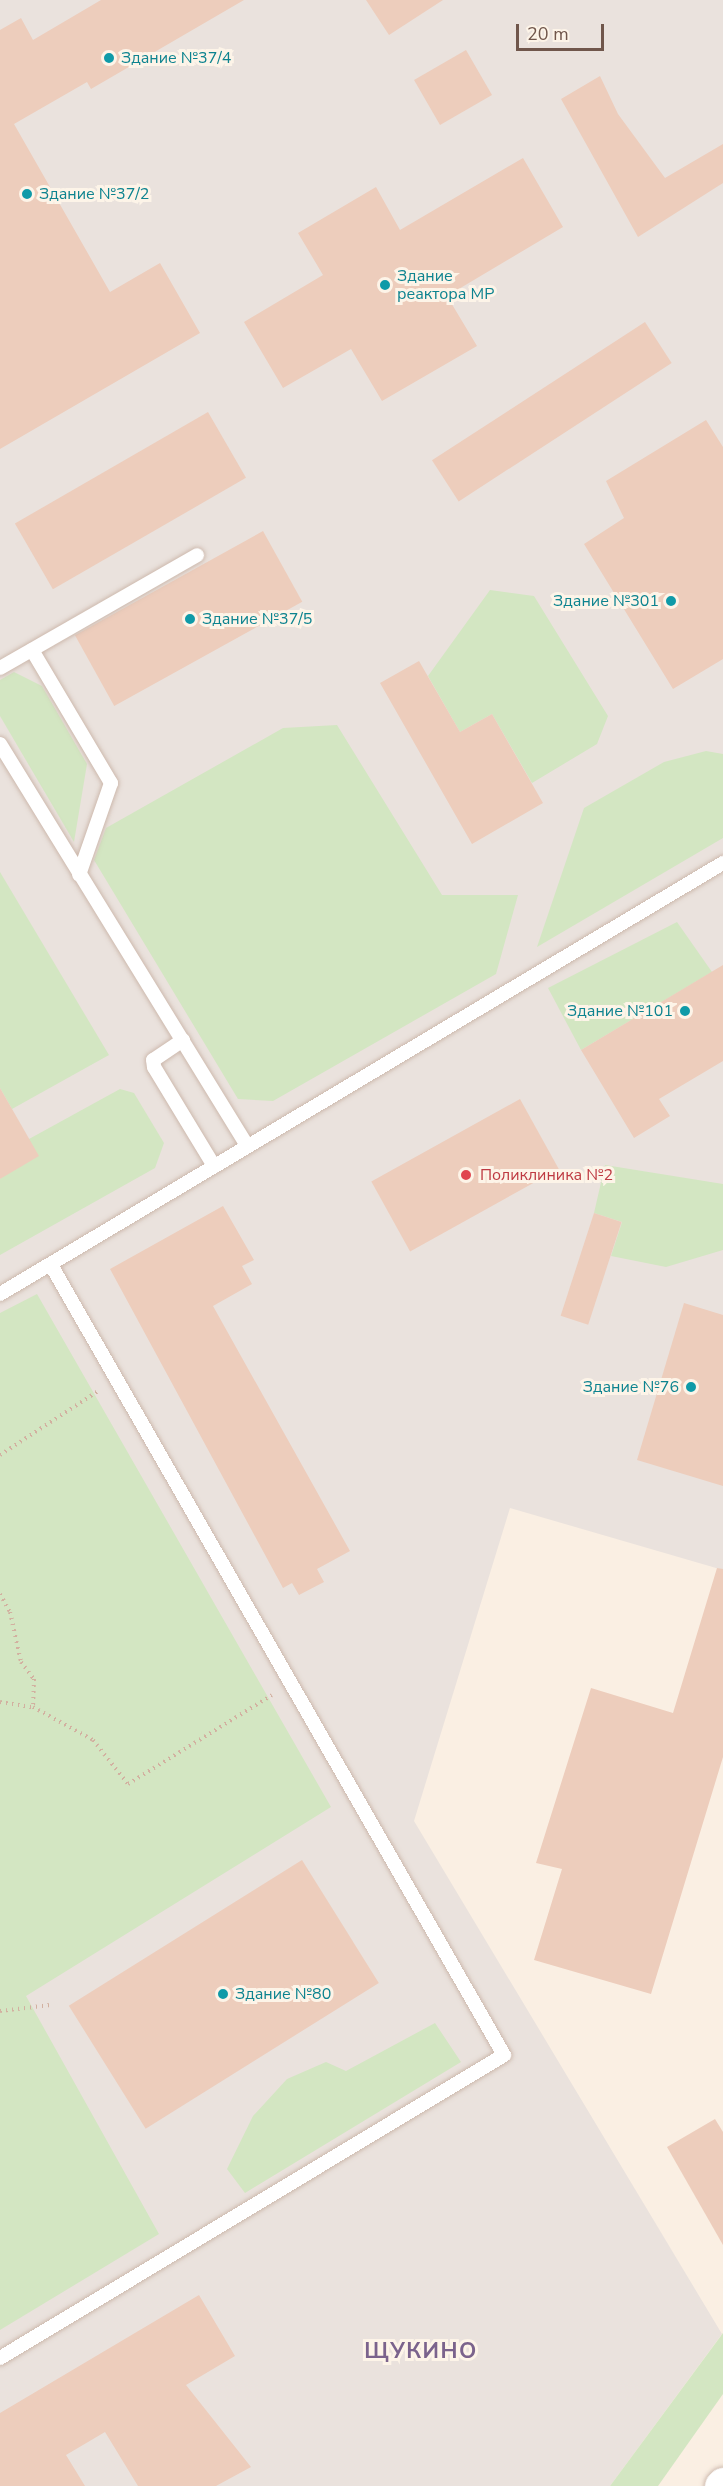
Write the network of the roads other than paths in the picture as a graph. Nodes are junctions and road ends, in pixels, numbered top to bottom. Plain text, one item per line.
1 (197, 555) dead end
2 (32, 650) junction
3 (0, 668) edge
4 (0, 744) edge
5 (723, 863) edge
6 (79, 875) junction
7 (183, 1040) junction
8 (247, 1146) junction
9 (214, 1166) junction
10 (51, 1265) junction
11 (0, 1294) edge
12 (0, 2358) edge

1 - 2 lane
2 - 3 lane
2 - 6 lane
4 - 6 lane
5 - 8 lane
6 - 7 lane
7 - 8 lane
7 - 9 lane
8 - 9 lane
9 - 10 lane
10 - 11 lane
10 - 12 lane

